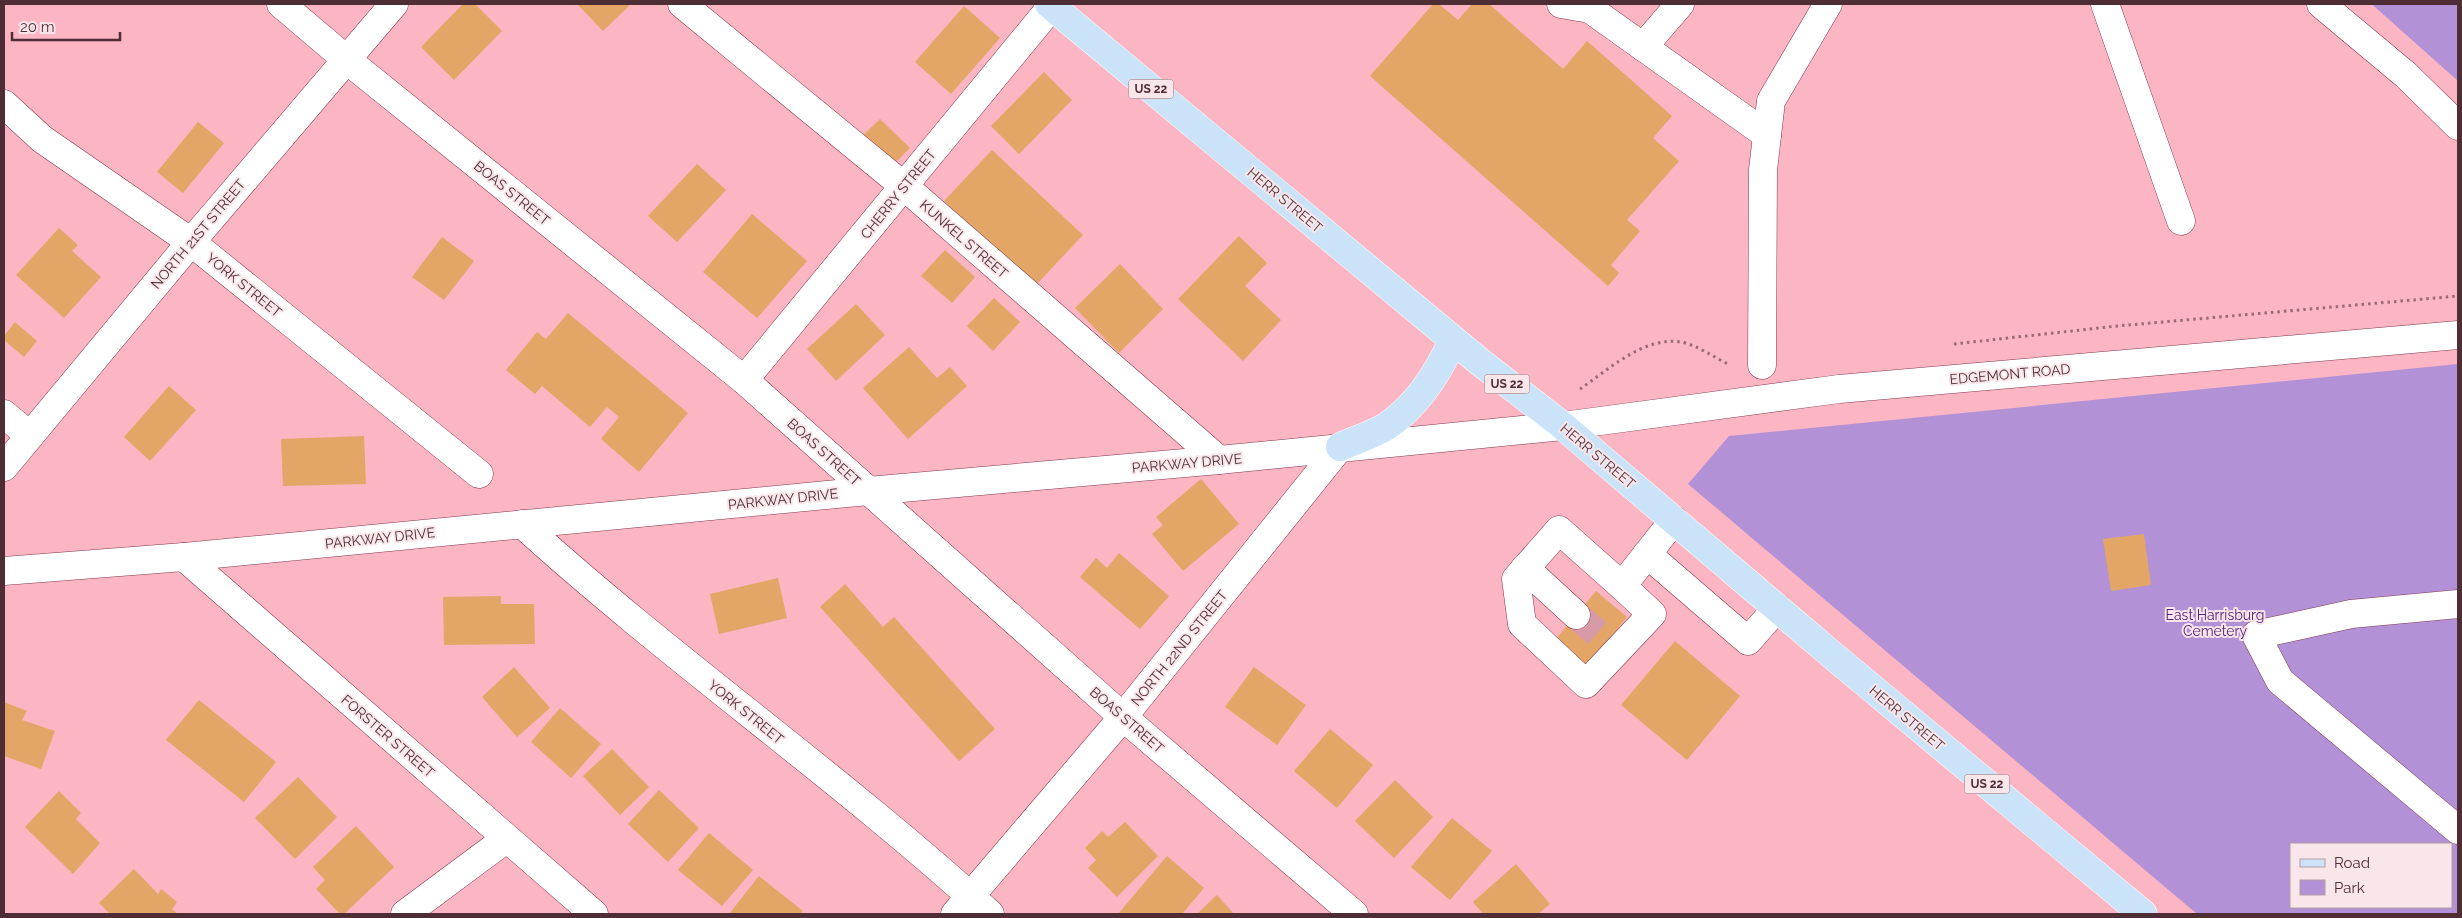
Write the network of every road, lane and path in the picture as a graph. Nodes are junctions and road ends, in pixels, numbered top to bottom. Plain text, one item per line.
1 (281, 4) edge
2 (394, 4) edge
3 (682, 4) edge
4 (1561, 4) edge
5 (1680, 4) edge
6 (1828, 4) edge
7 (2105, 4) edge
8 (2321, 4) edge
9 (1050, 5) edge
10 (1643, 47) junction
11 (347, 60) junction
12 (4, 104) edge
13 (2458, 126) edge
14 (1767, 135) junction
15 (904, 187) junction
16 (2182, 220) dead end
17 (191, 242) junction
18 (2458, 296) edge
19 (2458, 335) edge
20 (1453, 340) junction
21 (1949, 344) dead end
22 (1762, 365) dead end
23 (1732, 366) dead end
24 (744, 380) junction
25 (4, 414) edge
26 (1563, 426) junction
27 (29, 435) junction
28 (1340, 447) junction
29 (1219, 460) junction
30 (4, 467) edge
31 (478, 474) dead end
32 (868, 491) junction
33 (1674, 520) junction
34 (522, 524) junction
35 (1647, 554) junction
36 (184, 557) junction
37 (1525, 568) junction
38 (4, 571) edge
39 (1622, 586) junction
40 (2458, 604) edge
41 (1777, 608) junction
42 (1576, 615) tunnel mouth
43 (1123, 718) junction
44 (2458, 830) edge
45 (506, 839) junction
46 (972, 908) edge
47 (405, 914) edge
48 (594, 914) edge
49 (1354, 914) edge
50 (2143, 914) edge

1 - 11 street, BOAS STREET
2 - 11 street, NORTH 21ST STREET
3 - 15 street, KUNKEL STREET
4 - 10 street
5 - 10 street
6 - 14 street
7 - 16 street
8 - 13 street
9 - 15 street, CHERRY STREET
9 - 20 main road, HERR STREET / US 22
10 - 14 street
11 - 17 street, NORTH 21ST STREET
11 - 24 street, BOAS STREET
12 - 17 street, YORK STREET
14 - 22 street
15 - 24 street, CHERRY STREET
15 - 29 street, KUNKEL STREET
17 - 27 street, NORTH 21ST STREET
17 - 31 street, YORK STREET
18 - 21 path
19 - 26 street, EDGEMONT ROAD
20 - 26 main road, HERR STREET / US 22
20 - 28 main road
23 - 26 path
24 - 32 street, BOAS STREET
25 - 27 street
26 - 28 street, PARKWAY DRIVE
26 - 33 main road, HERR STREET / US 22
27 - 30 street, NORTH 21ST STREET
28 - 29 street, PARKWAY DRIVE
28 - 43 street, NORTH 22ND STREET
29 - 32 street, PARKWAY DRIVE
32 - 34 street, PARKWAY DRIVE
32 - 43 street, BOAS STREET
33 - 35 street
33 - 41 main road, HERR STREET / US 22
34 - 36 street, PARKWAY DRIVE
34 - 46 street, YORK STREET
35 - 39 street
35 - 41 street
36 - 38 street, PARKWAY DRIVE
36 - 45 street, FORSTER STREET
37 - 39 street
37 - 39 street
37 - 42 street
40 - 44 street
41 - 50 main road, HERR STREET / US 22
43 - 46 street, NORTH 22ND STREET
43 - 49 street, BOAS STREET
45 - 47 street
45 - 48 street, FORSTER STREET

